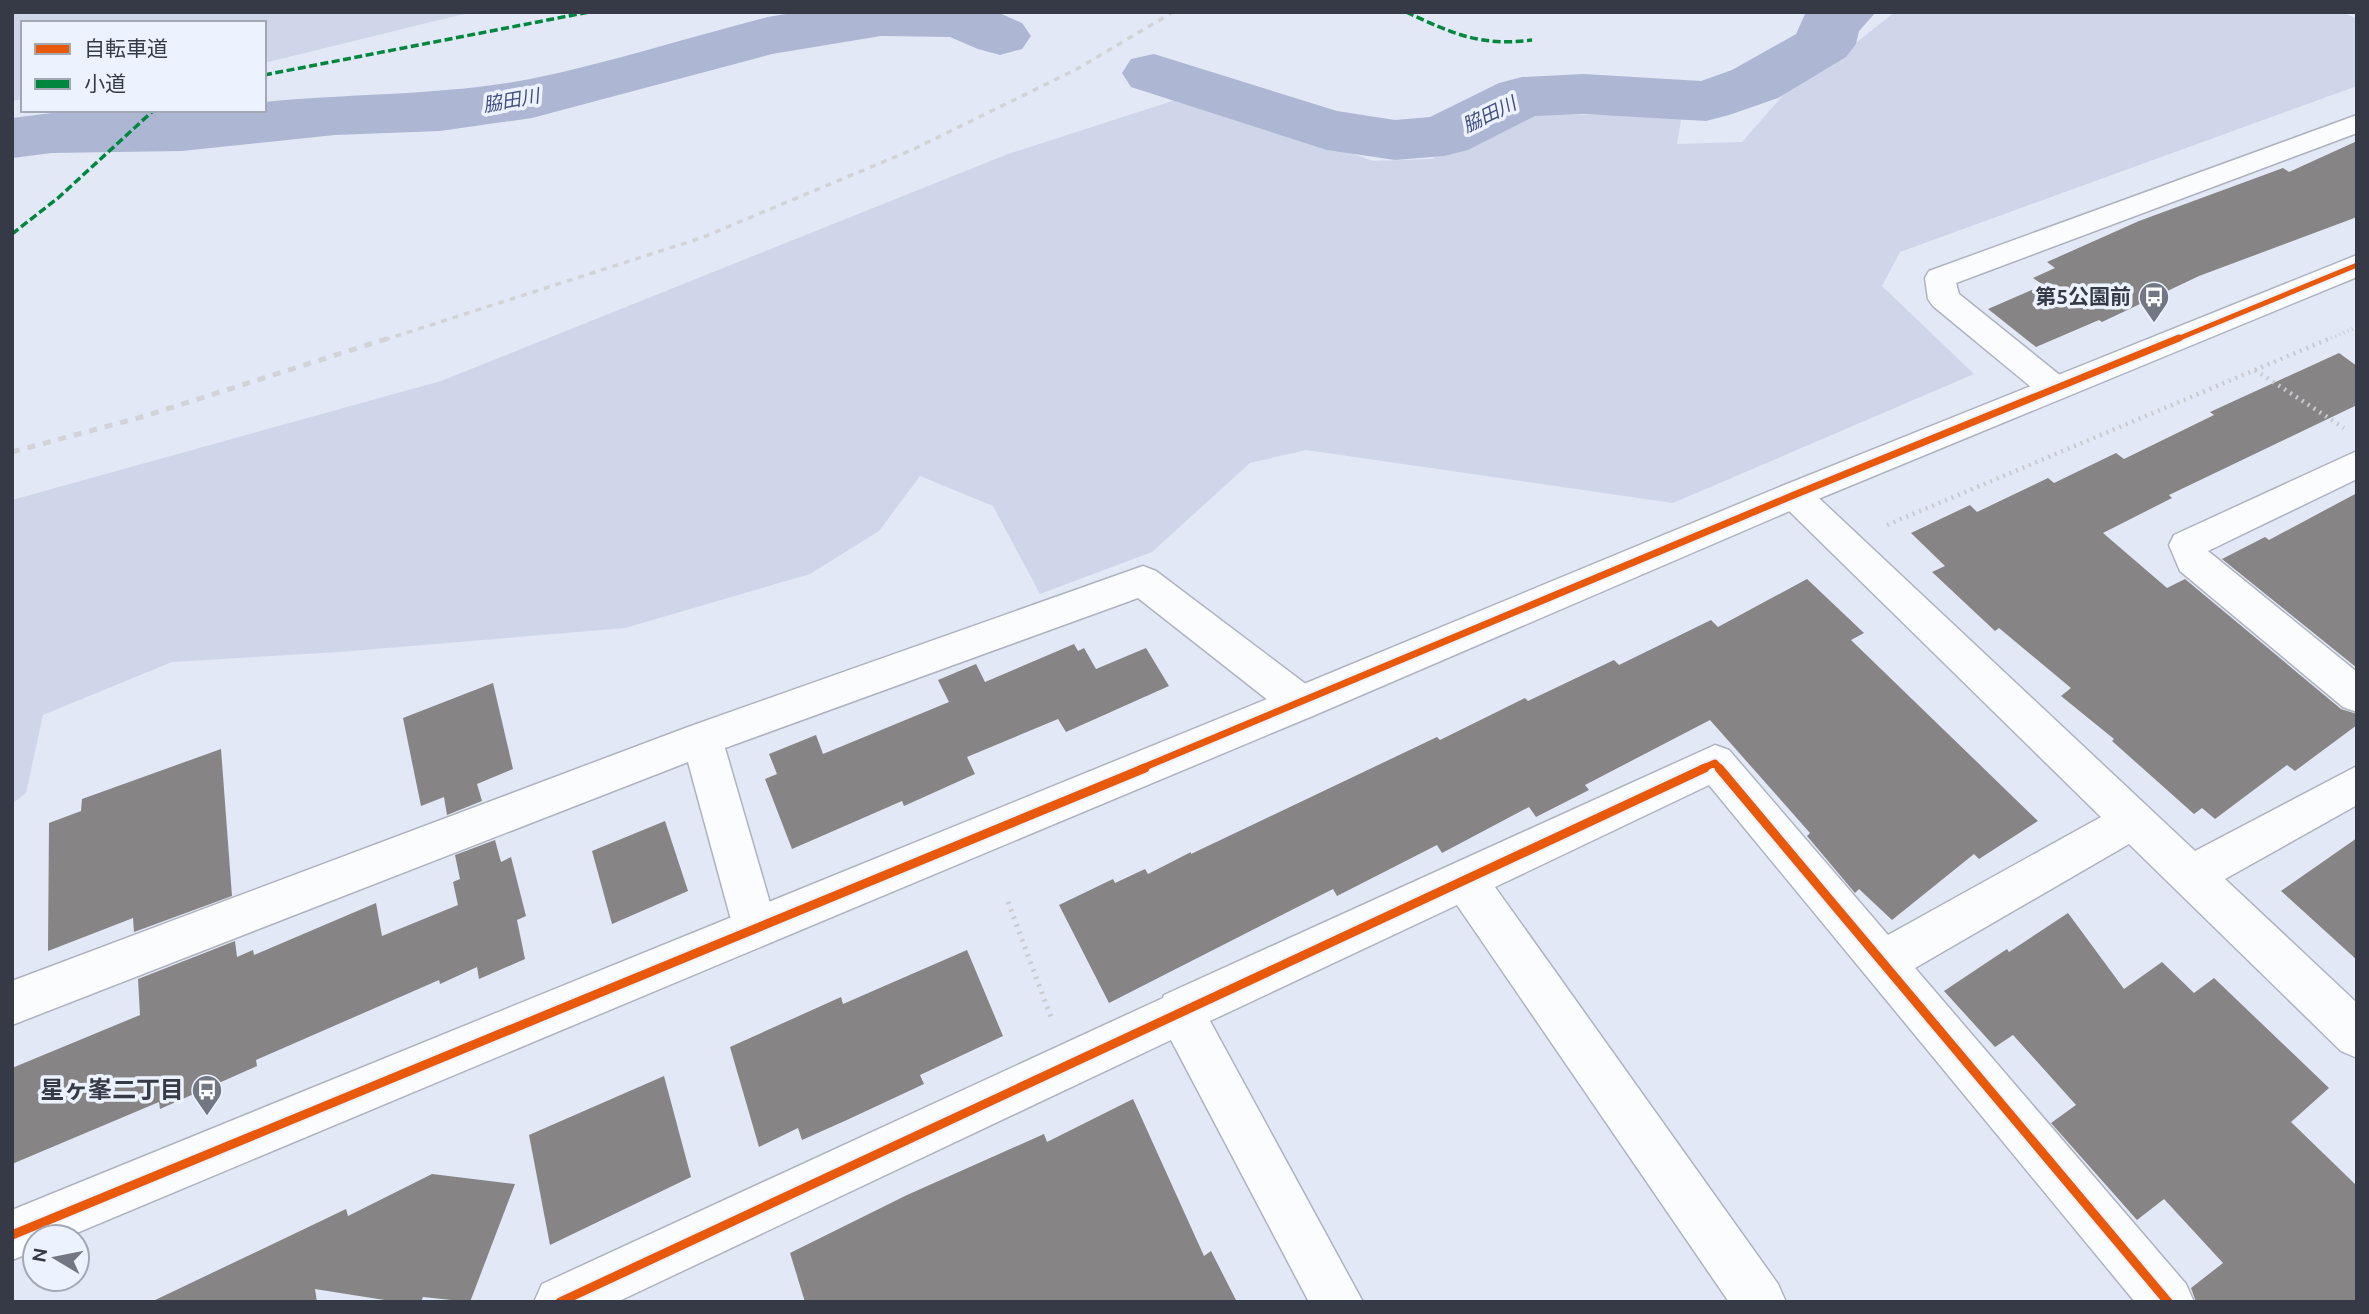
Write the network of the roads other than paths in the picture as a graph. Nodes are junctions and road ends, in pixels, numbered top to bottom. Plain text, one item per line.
1 (2357, 123) edge
2 (2357, 265) edge
3 (2054, 388) junction
4 (2357, 464) edge
5 (1794, 495) junction
6 (2357, 695) edge
7 (1301, 703) junction
8 (702, 739) junction
9 (2357, 784) edge
10 (2133, 820) junction
11 (2191, 876) junction
12 (1464, 879) junction
13 (755, 927) junction
14 (1882, 962) junction
15 (12, 1003) edge
16 (1180, 1011) junction
17 (2357, 1035) edge
18 (12, 1235) edge
19 (560, 1302) edge
20 (1337, 1302) edge
21 (1760, 1302) edge
22 (2168, 1302) edge

1 - 3 street
2 - 3 street
3 - 5 street
4 - 6 street
5 - 7 street
5 - 10 street
7 - 8 street
7 - 13 street
8 - 13 street
8 - 15 street
9 - 11 street
10 - 11 street
10 - 14 street
11 - 17 street
12 - 14 street
12 - 16 street
12 - 21 street
13 - 18 street
14 - 22 street
16 - 19 street
16 - 20 street

